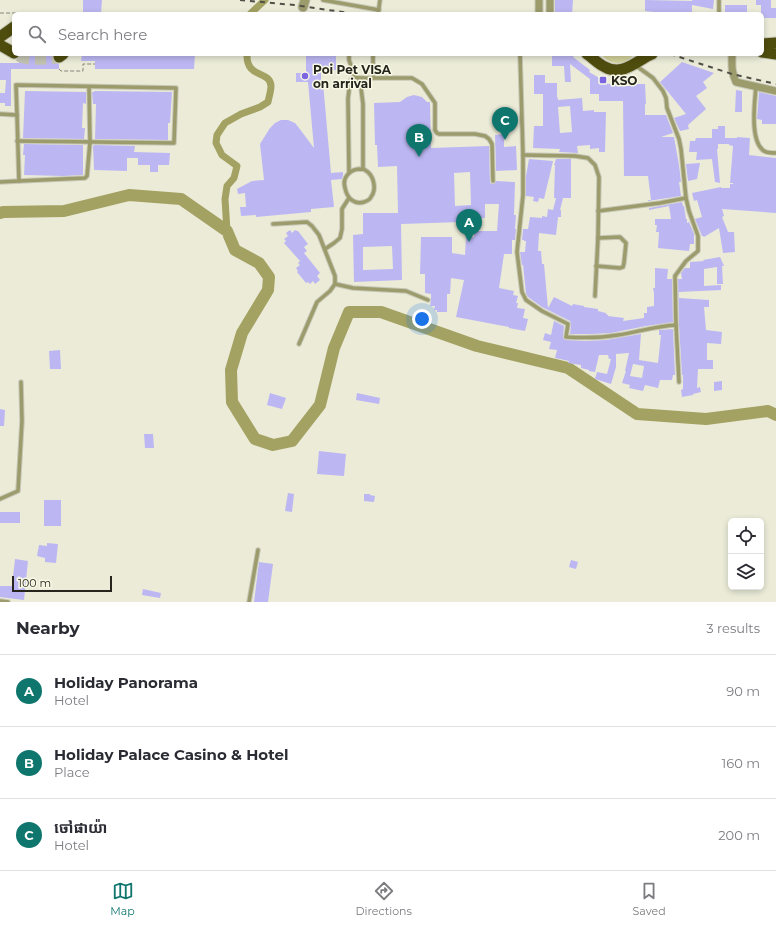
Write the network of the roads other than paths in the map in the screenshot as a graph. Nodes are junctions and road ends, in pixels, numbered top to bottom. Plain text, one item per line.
1 (323, 0) edge
2 (380, 0) edge
3 (539, 0) edge
4 (550, 0) edge
5 (719, 0) edge
6 (378, 12) edge
7 (539, 12) edge
8 (550, 12) edge
9 (719, 12) edge
10 (12, 29) edge
11 (0, 38) edge
12 (776, 43) edge
13 (764, 44) edge
14 (0, 45) edge
15 (12, 52) edge
16 (764, 52) edge
17 (776, 54) edge
18 (349, 56) edge
19 (373, 56) edge
20 (520, 56) edge
21 (647, 56) edge
22 (732, 56) edge
23 (597, 58) edge
24 (638, 60) edge
25 (357, 78) junction
26 (373, 78) junction
27 (756, 86) junction
28 (89, 87) junction
29 (776, 91) edge
30 (0, 114) edge
31 (17, 115) junction
32 (18, 142) junction
33 (90, 142) junction
34 (776, 153) edge
35 (523, 155) junction
36 (363, 169) junction
37 (349, 172) junction
38 (18, 181) junction
39 (493, 181) dead end
40 (0, 182) edge
41 (349, 198) junction
42 (686, 198) junction
43 (598, 211) junction
44 (273, 224) dead end
45 (598, 238) junction
46 (325, 249) junction
47 (596, 266) junction
48 (335, 284) junction
49 (595, 296) dead end
50 (428, 300) dead end
51 (676, 325) junction
52 (299, 344) dead end
53 (21, 382) dead end
54 (679, 382) dead end
55 (0, 499) edge
56 (258, 550) dead end
57 (0, 601) edge
58 (8, 602) edge
59 (249, 602) edge

1 - 6 lane
2 - 6 lane
3 - 7 street
4 - 8 street
5 - 9 lane
10 - 11 highway
12 - 13 highway
14 - 15 highway
16 - 17 highway
18 - 25 lane
19 - 26 lane
20 - 35 lane
21 - 24 highway
22 - 27 street
23 - 24 highway
24 - 42 lane
25 - 26 lane
25 - 36 lane
25 - 37 lane
26 - 39 lane
27 - 29 street
27 - 34 lane
28 - 31 lane
28 - 33 lane
28 - 33 lane
30 - 31 lane
31 - 32 lane
32 - 33 lane
32 - 38 lane
33 - 38 lane
35 - 43 lane
35 - 51 lane
36 - 37 lane
36 - 41 lane
37 - 41 lane
38 - 40 lane
41 - 46 lane
42 - 43 lane
42 - 51 lane
43 - 45 lane
44 - 46 lane
45 - 47 lane
45 - 47 lane
46 - 48 lane
47 - 49 lane
48 - 50 lane
48 - 52 lane
51 - 54 lane
53 - 55 lane
56 - 59 lane
57 - 58 lane

